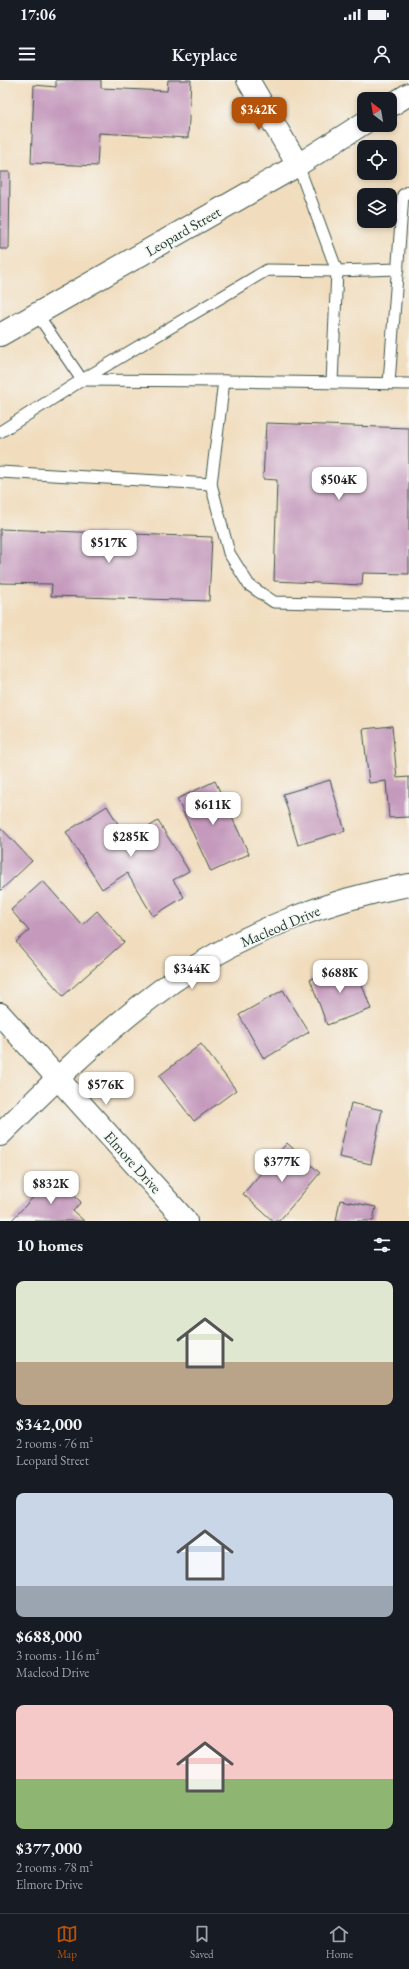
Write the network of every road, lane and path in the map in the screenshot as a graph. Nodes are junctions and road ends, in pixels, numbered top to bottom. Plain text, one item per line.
1 (248, 80) edge
2 (409, 94) edge
3 (397, 102) edge
4 (357, 127) edge
5 (298, 165) junction
6 (409, 191) edge
7 (398, 269) junction
8 (337, 271) junction
9 (37, 314) junction
10 (0, 335) edge
11 (82, 380) junction
12 (224, 381) junction
13 (332, 382) junction
14 (389, 383) junction
15 (409, 384) edge
16 (0, 432) edge
17 (0, 472) edge
18 (211, 484) junction
19 (409, 605) edge
20 (409, 885) edge
21 (0, 1014) edge
22 (58, 1077) junction
23 (0, 1135) edge
24 (186, 1221) edge

1 - 5 street
2 - 3 street
4 - 5 street, Leopard Street
5 - 8 lane
5 - 9 street, Leopard Street
6 - 7 lane
7 - 8 lane
7 - 14 lane
8 - 11 lane
8 - 13 lane
9 - 10 street, Leopard Street
9 - 11 lane
11 - 12 lane
11 - 16 lane
12 - 13 lane
12 - 18 lane
13 - 14 lane
14 - 15 lane
17 - 18 lane
18 - 19 lane
20 - 22 street, Macleod Drive
21 - 22 street, Elmore Drive
22 - 23 street, Macleod Drive
22 - 24 street, Elmore Drive

